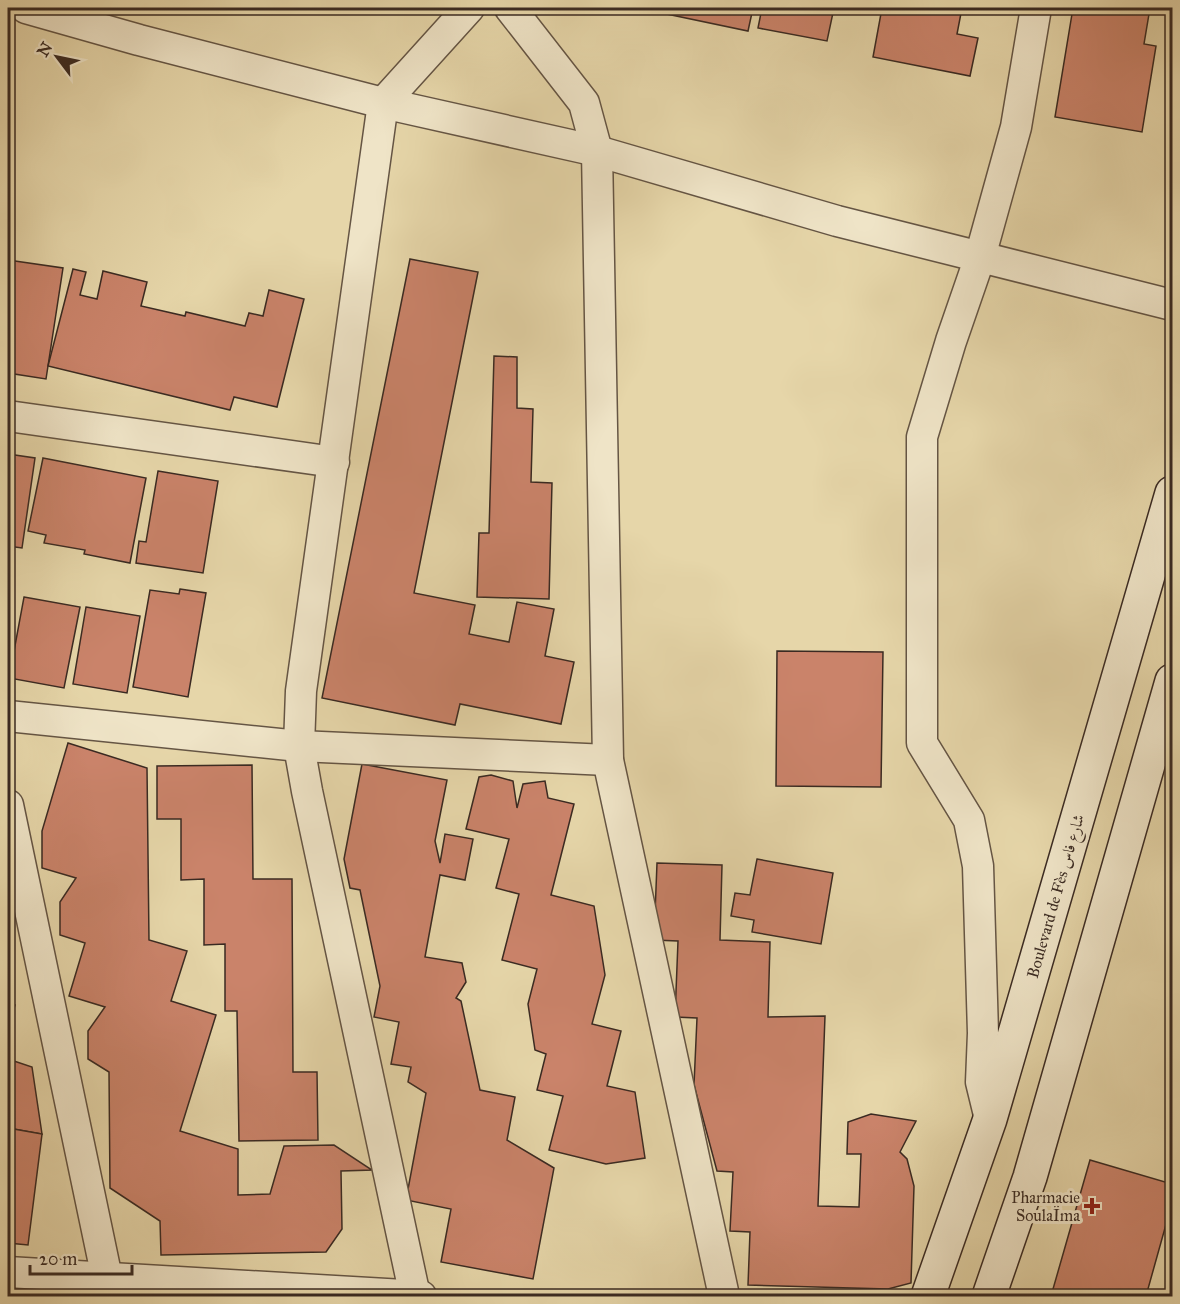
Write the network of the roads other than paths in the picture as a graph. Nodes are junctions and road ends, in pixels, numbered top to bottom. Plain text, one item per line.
1 (21, 8) edge
2 (26, 8) edge
3 (469, 8) edge
4 (510, 8) edge
5 (1036, 8) edge
6 (383, 104) junction
7 (597, 151) junction
8 (980, 257) junction
9 (1173, 305) edge
10 (8, 416) edge
11 (334, 462) junction
12 (1173, 493) edge
13 (1173, 681) edge
14 (8, 716) edge
15 (299, 746) junction
16 (608, 760) junction
17 (8, 805) edge
18 (990, 1119) junction
19 (8, 1272) edge
20 (107, 1278) junction
21 (415, 1296) edge
22 (421, 1296) edge
23 (724, 1296) edge
24 (928, 1296) edge
25 (989, 1296) edge

1 - 2 street
2 - 6 street
3 - 6 street
4 - 7 street
5 - 8 street
6 - 7 street
6 - 11 street
7 - 8 street
7 - 16 street
8 - 9 street
8 - 18 street
10 - 11 street
11 - 15 street
12 - 18 main road, Boulevard de Fès شارع فاس
13 - 25 main road
14 - 15 street
15 - 16 street
15 - 21 street
16 - 23 street
17 - 20 street
18 - 24 main road, Boulevard de Fès شارع فاس
19 - 20 street
20 - 21 street
21 - 22 street

